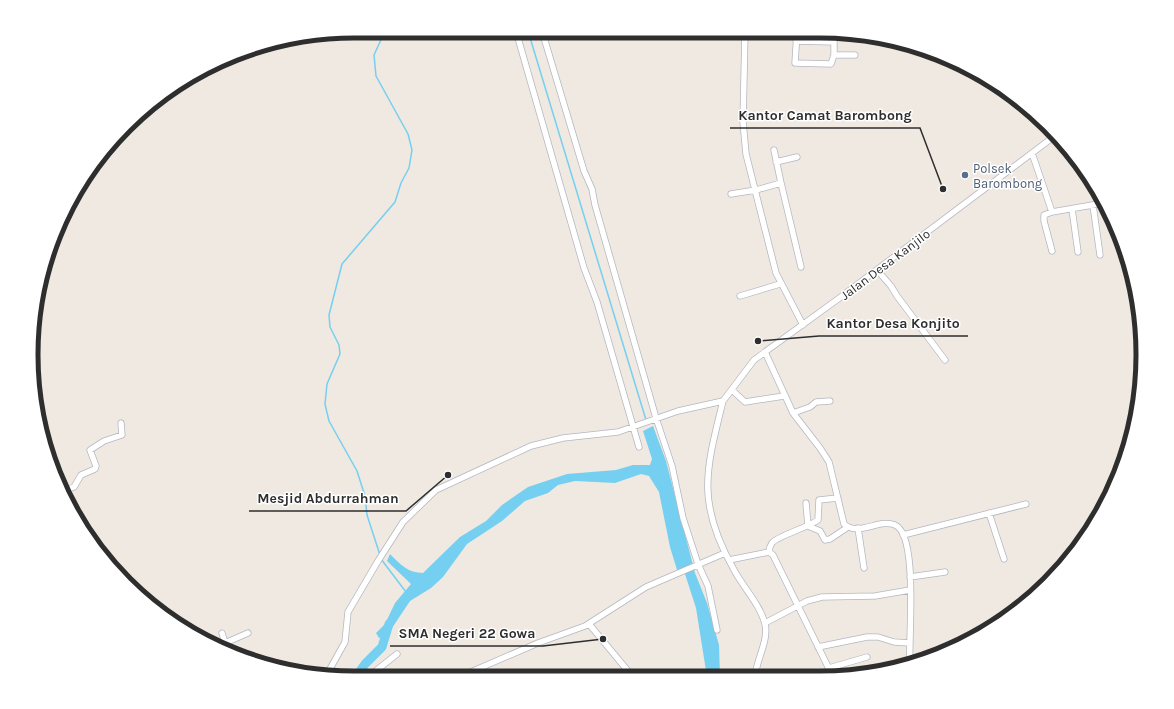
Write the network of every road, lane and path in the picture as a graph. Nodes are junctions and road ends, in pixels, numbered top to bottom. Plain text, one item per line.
1 (518, 38) edge
2 (544, 38) edge
3 (745, 38) edge
4 (796, 38) edge
5 (834, 39) edge
6 (796, 41) junction
7 (834, 42) junction
8 (834, 55) junction
9 (855, 55) dead end
10 (1051, 139) edge
11 (774, 150) dead end
12 (1032, 153) junction
13 (797, 157) dead end
14 (776, 162) junction
15 (781, 183) junction
16 (756, 190) junction
17 (731, 194) dead end
18 (1098, 204) edge
19 (1093, 205) junction
20 (1072, 209) junction
21 (1052, 212) junction
22 (1052, 251) dead end
23 (1078, 252) dead end
24 (1100, 255) dead end
25 (801, 267) dead end
26 (877, 270) junction
27 (780, 284) junction
28 (740, 296) dead end
29 (803, 325) junction
30 (765, 352) junction
31 (945, 360) dead end
32 (732, 390) junction
33 (784, 396) junction
34 (723, 401) junction
35 (830, 401) dead end
36 (793, 413) junction
37 (655, 419) junction
38 (121, 423) dead end
39 (635, 427) junction
40 (639, 447) dead end
41 (68, 489) edge
42 (838, 498) junction
43 (806, 502) dead end
44 (1026, 504) dead end
45 (989, 513) junction
46 (808, 526) junction
47 (848, 527) junction
48 (858, 528) junction
49 (903, 534) junction
50 (769, 552) junction
51 (725, 553) junction
52 (1004, 559) dead end
53 (729, 560) junction
54 (697, 564) junction
55 (864, 568) dead end
56 (945, 572) dead end
57 (910, 577) junction
58 (910, 590) junction
59 (797, 606) junction
60 (764, 623) junction
61 (589, 624) junction
62 (717, 630) dead end
63 (222, 633) dead end
64 (248, 633) dead end
65 (225, 643) joint
66 (910, 643) junction
67 (818, 647) junction
68 (397, 654) dead end
69 (867, 657) dead end
70 (910, 657) edge
71 (482, 668) junction
72 (828, 668) joint
73 (330, 670) edge
74 (376, 671) edge
75 (474, 671) edge
76 (483, 671) edge
77 (628, 671) edge
78 (756, 671) edge

1 - 39 street
2 - 37 street
3 - 16 street
4 - 6 street
5 - 7 street
6 - 7 street
6 - 8 street
7 - 8 street
8 - 9 street
10 - 12 street, Jalan Desa Kanjilo
11 - 14 street
12 - 21 street
12 - 26 street, Jalan Desa Kanjilo
13 - 14 street
14 - 15 street
15 - 16 street
15 - 25 street
16 - 17 street
16 - 27 street
18 - 19 street
19 - 20 street
19 - 24 street
20 - 21 street
20 - 23 street
21 - 22 street
26 - 29 street, Jalan Desa Kanjilo
26 - 31 street
27 - 28 street
27 - 29 street
29 - 30 street, Jalan Desa Kanjilo
30 - 32 street, Jalan Desa Kanjilo
30 - 33 street
32 - 33 street
32 - 34 street, Jalan Desa Kanjilo
33 - 36 street
34 - 37 street
34 - 51 street
35 - 36 street
36 - 42 street
37 - 39 street
37 - 54 street
38 - 41 street
39 - 40 street
39 - 73 street
42 - 46 street
42 - 47 street
43 - 46 street
44 - 45 street
45 - 49 street
45 - 52 street
46 - 47 street
46 - 50 street
47 - 48 street
48 - 49 street
48 - 55 street
49 - 57 street
50 - 53 street
50 - 59 street
51 - 53 street
51 - 54 street
53 - 60 street
54 - 61 street
54 - 62 street
56 - 57 street
57 - 58 street
58 - 59 street
58 - 66 street
59 - 60 street
59 - 67 street
60 - 78 street
61 - 71 street
61 - 77 street
63 - 65 street
64 - 65 street
66 - 67 street
66 - 70 street
67 - 72 street
68 - 74 street
69 - 72 street
71 - 75 street
71 - 76 street

